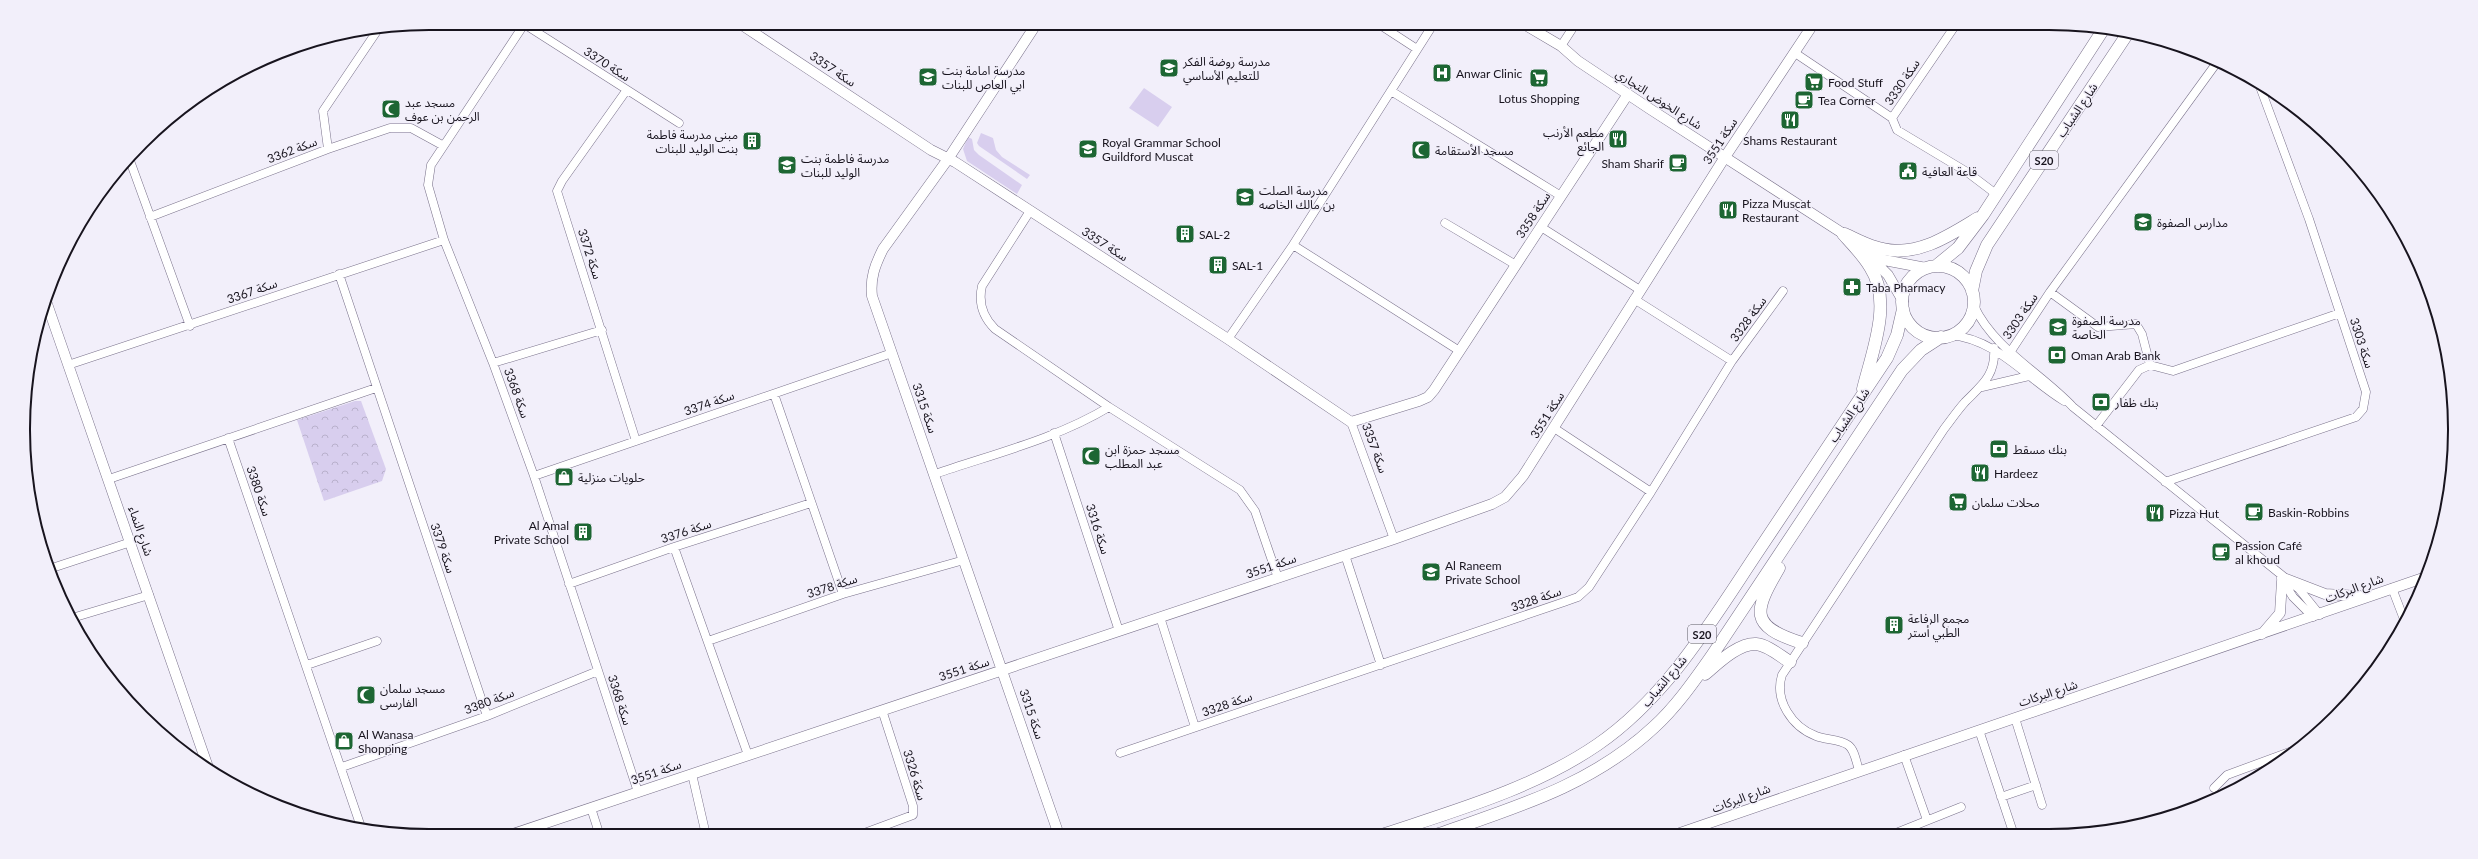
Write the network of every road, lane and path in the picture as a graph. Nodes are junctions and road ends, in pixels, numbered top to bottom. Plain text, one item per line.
1 (520, 30) edge
2 (533, 30) edge
3 (750, 30) edge
4 (1032, 30) edge
5 (1388, 30) edge
6 (1429, 30) edge
7 (1534, 30) edge
8 (1571, 30) edge
9 (1809, 30) edge
10 (1952, 30) edge
11 (375, 33) edge
12 (2100, 33) edge
13 (2125, 38) edge
14 (1561, 46) junction
15 (1417, 49) junction
16 (1795, 52) junction
17 (2214, 66) edge
18 (626, 91) junction
19 (1391, 91) junction
20 (2262, 92) edge
21 (1628, 94) junction
22 (1892, 118) junction
23 (679, 123) dead end
24 (442, 145) junction
25 (328, 149) junction
26 (1725, 157) junction
27 (948, 159) junction
28 (131, 164) edge
29 (1996, 194) junction
30 (1561, 196) junction
31 (1030, 211) junction
32 (1983, 215) junction
33 (150, 217) junction
34 (1445, 223) dead end
35 (1541, 227) junction
36 (1843, 234) junction
37 (444, 240) junction
38 (1292, 245) junction
39 (1516, 266) junction
40 (1931, 267) junction
41 (339, 274) junction
42 (1640, 290) junction
43 (1783, 291) dead end
44 (1972, 291) junction
45 (2050, 292) junction
46 (1634, 299) junction
47 (1903, 305) junction
48 (1974, 306) junction
49 (49, 309) edge
50 (2340, 313) junction
51 (190, 326) junction
52 (602, 330) junction
53 (1945, 336) junction
54 (1228, 339) junction
55 (1994, 348) junction
56 (1458, 350) junction
57 (2011, 351) junction
58 (892, 353) junction
59 (1732, 361) junction
60 (493, 363) junction
61 (68, 365) junction
62 (2150, 366) junction
63 (2029, 376) junction
64 (376, 388) junction
65 (1981, 388) junction
66 (774, 394) junction
67 (1860, 399) junction
68 (1109, 407) junction
69 (2073, 407) junction
70 (1351, 422) junction
71 (2096, 426) junction
72 (1554, 428) junction
73 (1054, 433) junction
74 (228, 438) junction
75 (636, 441) junction
76 (934, 474) junction
77 (534, 476) junction
78 (109, 479) junction
79 (2165, 482) junction
80 (1651, 492) junction
81 (811, 503) junction
82 (1806, 514) junction
83 (1394, 539) junction
84 (131, 542) junction
85 (674, 547) junction
86 (1345, 555) junction
87 (964, 560) junction
88 (54, 567) edge
89 (1278, 578) junction
90 (2282, 578) junction
91 (2419, 579) edge
92 (569, 584) junction
93 (2392, 588) junction
94 (844, 594) junction
95 (149, 595) junction
96 (2368, 596) junction
97 (2402, 615) edge
98 (2317, 616) junction
99 (77, 617) edge
100 (1160, 617) junction
101 (1119, 631) junction
102 (2262, 635) junction
103 (377, 641) dead end
104 (708, 641) junction
105 (1802, 643) junction
106 (1790, 662) junction
107 (307, 665) junction
108 (1381, 665) junction
109 (1003, 670) junction
110 (598, 671) junction
111 (1690, 686) junction
112 (882, 710) junction
113 (487, 716) junction
114 (2015, 718) junction
115 (1196, 727) junction
116 (1979, 730) junction
117 (1120, 753) dead end
118 (748, 755) junction
119 (1904, 755) junction
120 (2278, 756) edge
121 (206, 760) edge
122 (342, 767) junction
123 (1859, 770) junction
124 (692, 774) junction
125 (2036, 785) junction
126 (2214, 788) dead end
127 (638, 792) junction
128 (2001, 797) junction
129 (2042, 804) dead end
130 (1961, 807) dead end
131 (592, 808) junction
132 (1927, 820) junction
133 (360, 823) edge
134 (528, 829) edge
135 (598, 829) edge
136 (705, 829) edge
137 (875, 829) edge
138 (1056, 829) edge
139 (1400, 829) edge
140 (1454, 829) edge
141 (1695, 829) edge
142 (1906, 829) edge
143 (2012, 829) dead end

1 - 24 street, سكة 3368
2 - 18 street, سكة 3370
3 - 27 street, سكة 3357
4 - 27 street, سكة 3315
5 - 15 street
6 - 15 street
7 - 14 street, شارع الخوض التجاري
8 - 14 street
9 - 16 street, سكة 3551
10 - 22 street, سكة 3330
11 - 25 street
12 - 29 main road, شارع الشباب / S20
13 - 44 main road, شارع الشباب / S20
14 - 21 street, شارع الخوض التجاري
15 - 19 street
16 - 22 street, سكة 3330
16 - 26 street, سكة 3551
17 - 45 street, سكة 3303
18 - 23 street, سكة 3370
18 - 52 street, سكة 3372
19 - 30 street
19 - 38 street
20 - 50 street, سكة 3303
21 - 26 street, شارع الخوض التجاري
21 - 30 street, سكة 3358
22 - 29 street
24 - 25 street, سكة 3362
24 - 37 street, سكة 3368
25 - 33 street, سكة 3362
26 - 36 street, شارع الخوض التجاري
26 - 42 street, سكة 3551
27 - 31 street, سكة 3357
27 - 58 street, سكة 3315
28 - 33 street
29 - 32 main road, شارع الشباب / S20
30 - 35 street, سكة 3358
31 - 54 street, سكة 3357
31 - 68 street
32 - 36 main road
32 - 40 main road, شارع الشباب / S20
33 - 51 street
34 - 39 street
35 - 39 street, سكة 3358
35 - 42 street
36 - 40 street, شارع الخوض التجاري
36 - 47 street, شارع الخوض التجاري
36 - 67 main road
37 - 41 street, سكة 3367
37 - 60 street, سكة 3368
38 - 54 street
38 - 56 street
39 - 56 street, سكة 3358
40 - 44 main road, S20
40 - 47 main road, S20
41 - 51 street, سكة 3367
41 - 64 street, سكة 3379
42 - 46 street, سكة 3551
43 - 59 street, سكة 3328
44 - 48 main road, S20
45 - 57 street, سكة 3303
45 - 62 street
46 - 59 street, سكة 3328
46 - 72 street, سكة 3551
47 - 53 main road
47 - 67 main road, شارع الشباب / S20
48 - 53 main road, S20
48 - 57 street
49 - 61 street, شارع النماء
50 - 62 street
50 - 79 street, سكة 3303
51 - 61 street, سكة 3367
52 - 60 street
52 - 75 street, سكة 3372
53 - 55 street
53 - 82 main road, شارع الشباب / S20
54 - 70 street, سكة 3357
55 - 63 street
55 - 65 street
56 - 70 street, سكة 3358
57 - 69 street
58 - 66 street, سكة 3374
58 - 76 street, سكة 3315
59 - 80 street, سكة 3328
60 - 77 street, سكة 3368
61 - 78 street, شارع النماء
62 - 71 street
63 - 65 street
63 - 69 street
64 - 74 street
64 - 113 street, سكة 3379
65 - 105 street
66 - 75 street, سكة 3374
66 - 81 street
67 - 139 main road, شارع الشباب / S20
68 - 73 street
68 - 89 street
69 - 71 street
70 - 83 street, سكة 3357
71 - 79 street
72 - 80 street
72 - 83 street, سكة 3551
73 - 76 street
73 - 101 street, سكة 3316
74 - 78 street
74 - 107 street, سكة 3380
75 - 77 street, سكة 3374
76 - 87 street, سكة 3315
77 - 92 street, سكة 3368
78 - 84 street, شارع النماء
79 - 90 street
80 - 108 street, سكة 3328
81 - 85 street, سكة 3376
81 - 94 street
82 - 105 main road
82 - 111 main road, شارع الشباب / S20
83 - 86 street, سكة 3551
84 - 88 street
84 - 95 street, شارع النماء
85 - 92 street, سكة 3376
85 - 104 street
86 - 89 street, سكة 3551
86 - 108 street
87 - 94 street, سكة 3378
87 - 109 street, سكة 3315
89 - 100 street, سكة 3551
90 - 96 street
90 - 98 street
90 - 102 street
91 - 93 street, شارع البركات
92 - 110 street, سكة 3368
93 - 96 street, شارع البركات
93 - 97 street
94 - 104 street, سكة 3378
95 - 99 street
95 - 121 street, شارع النماء
96 - 98 street, شارع البركات
98 - 102 street, شارع البركات
100 - 101 street, سكة 3551
100 - 115 street, سكة 3328
101 - 109 street, سكة 3551
102 - 114 street, شارع البركات
103 - 107 street
104 - 118 street
105 - 106 street
106 - 111 main road
106 - 123 street
107 - 122 street, سكة 3380
108 - 115 street, سكة 3328
109 - 112 street, سكة 3551
109 - 138 street, سكة 3315
110 - 113 street, سكة 3380
110 - 127 street, سكة 3368
111 - 140 main road, شارع الشباب / S20
112 - 118 street, سكة 3551
112 - 137 street, سكة 3326
113 - 122 street, سكة 3380
114 - 116 street, شارع البركات
114 - 125 street
115 - 117 street, سكة 3328
116 - 119 street, شارع البركات
116 - 128 street
118 - 124 street, سكة 3551
119 - 123 street, شارع البركات
119 - 132 street
120 - 126 street
122 - 133 street, سكة 3380
123 - 141 street, شارع البركات
124 - 127 street, سكة 3551
124 - 136 street
125 - 128 street
125 - 129 street
127 - 131 street, سكة 3551
128 - 143 street
130 - 132 street
131 - 134 street, سكة 3551
131 - 135 street
132 - 142 street

